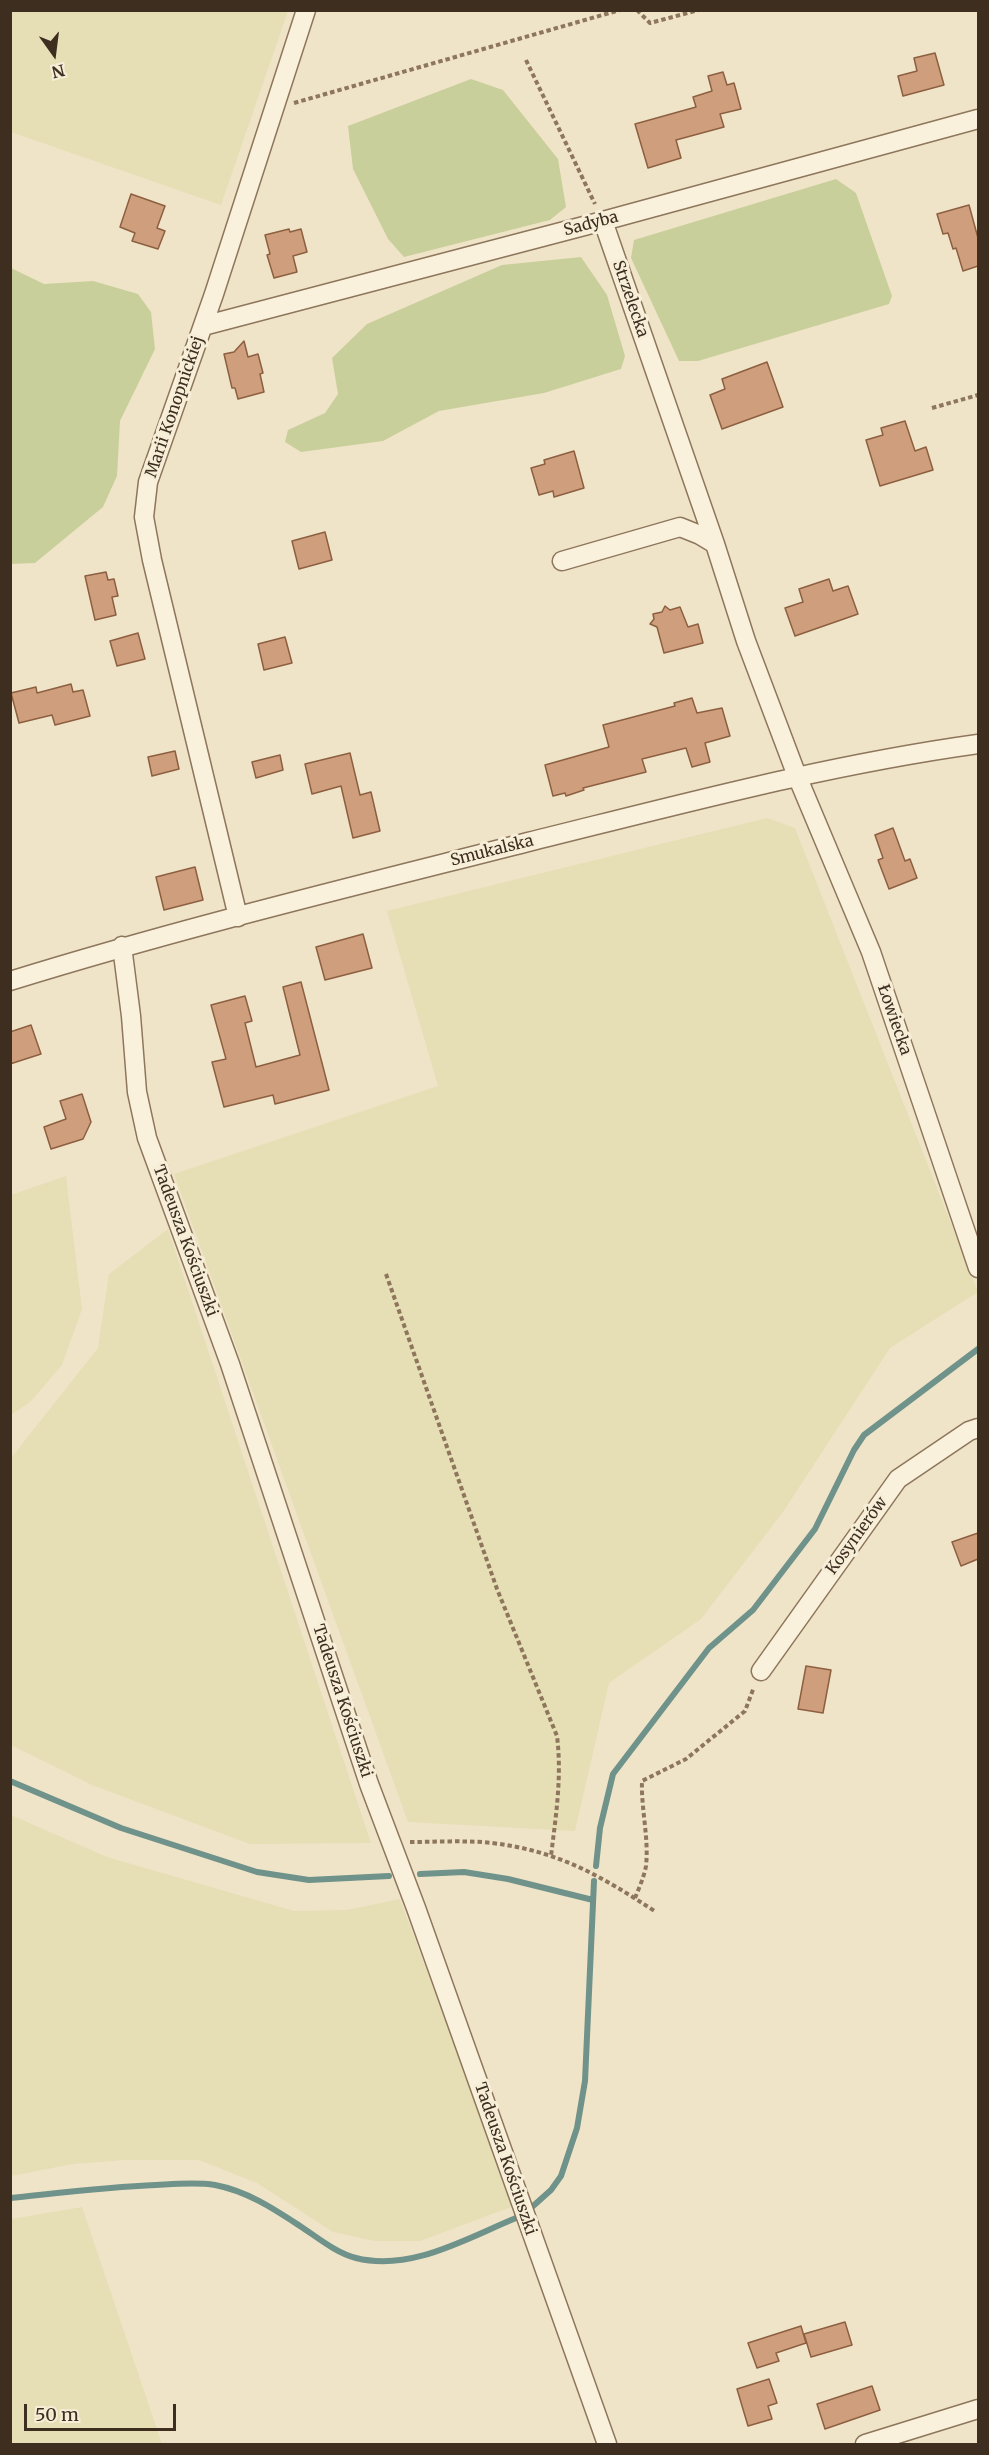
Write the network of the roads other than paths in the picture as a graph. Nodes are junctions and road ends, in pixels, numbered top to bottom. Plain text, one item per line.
1 (306, 10) edge
2 (978, 119) edge
3 (603, 221) junction
4 (203, 326) junction
5 (715, 544) junction
6 (562, 561) dead end
7 (978, 744) edge
8 (797, 776) junction
9 (238, 916) junction
10 (122, 946) junction
11 (10, 981) edge
12 (978, 1268) edge
13 (978, 1428) edge
14 (761, 1671) road end
15 (978, 2409) edge
16 (607, 2445) edge
17 (865, 2445) edge

1 - 4 street, Marii Konopnickiej
2 - 3 street, Sadyba
3 - 4 street, Sadyba
3 - 5 street, Strzelecka
4 - 9 street, Marii Konopnickiej
5 - 6 street
5 - 8 street, Strzelecka
7 - 8 street, Smukalska
8 - 9 street, Smukalska
8 - 12 street, Łowiecka
9 - 10 street, Smukalska
10 - 11 street, Smukalska
10 - 16 street, Tadeusza Kościuszki
13 - 14 street, Kosynierów
15 - 17 street

